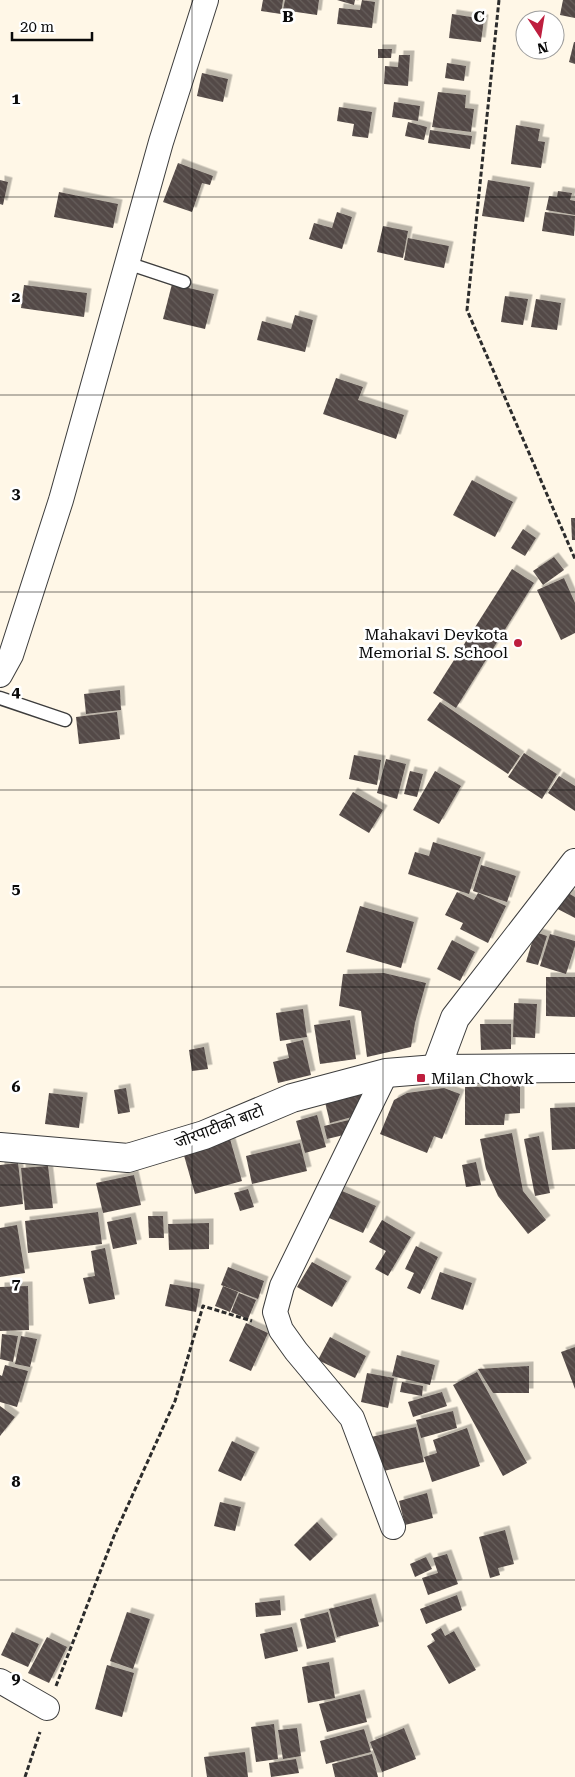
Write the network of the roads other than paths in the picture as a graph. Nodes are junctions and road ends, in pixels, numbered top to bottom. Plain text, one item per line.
1 (206, 0) edge
2 (127, 263) junction
3 (184, 282) dead end
4 (0, 675) edge
5 (0, 698) edge
6 (65, 720) dead end
7 (575, 863) edge
8 (575, 1068) edge
9 (436, 1069) junction
10 (386, 1073) junction
11 (0, 1147) edge
12 (392, 1527) dead end
13 (0, 1681) edge
14 (47, 1708) road end

1 - 2 street
2 - 3 lane
2 - 4 street
5 - 6 lane
7 - 9 street
8 - 9 street, जोरपाटीको बाटो
9 - 10 street, जोरपाटीको बाटो
10 - 11 street, जोरपाटीको बाटो
10 - 12 street
13 - 14 street

